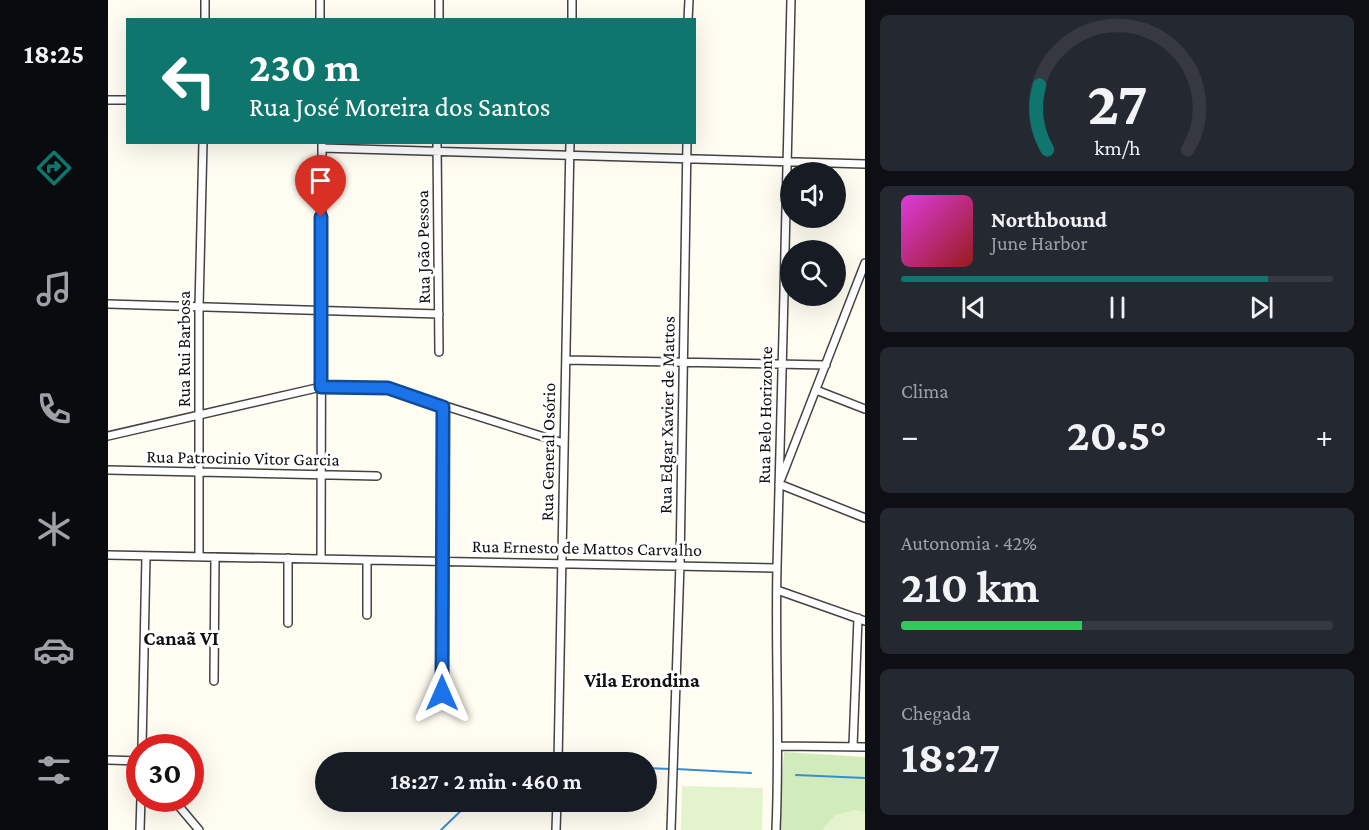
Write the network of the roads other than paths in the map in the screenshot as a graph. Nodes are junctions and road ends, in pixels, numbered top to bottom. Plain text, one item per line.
1 (206, 0) edge
2 (320, 0) edge
3 (439, 0) edge
4 (572, 0) edge
5 (689, 0) edge
6 (791, 0) edge
7 (205, 18) edge
8 (320, 18) edge
9 (439, 18) edge
10 (572, 18) edge
11 (688, 18) edge
12 (108, 100) edge
13 (126, 100) edge
14 (203, 144) edge
15 (570, 144) edge
16 (687, 144) edge
17 (322, 145) edge
18 (437, 147) edge
19 (570, 155) junction
20 (687, 158) junction
21 (788, 160) junction
22 (865, 164) edge
23 (865, 263) edge
24 (108, 304) edge
25 (199, 307) junction
26 (321, 310) junction
27 (439, 314) junction
28 (439, 352) dead end
29 (566, 360) junction
30 (682, 361) junction
31 (780, 364) junction
32 (826, 365) junction
33 (321, 387) junction
34 (816, 390) junction
35 (443, 407) junction
36 (865, 409) edge
37 (198, 415) junction
38 (108, 436) edge
39 (563, 443) junction
40 (108, 470) edge
41 (200, 472) junction
42 (322, 474) junction
43 (377, 476) dead end
44 (779, 484) junction
45 (865, 518) edge
46 (108, 555) edge
47 (146, 556) junction
48 (199, 557) junction
49 (215, 557) junction
50 (288, 558) junction
51 (321, 559) junction
52 (367, 560) junction
53 (442, 561) junction
54 (561, 563) junction
55 (680, 564) junction
56 (777, 567) junction
57 (777, 590) junction
58 (367, 615) dead end
59 (862, 619) edge
60 (288, 623) dead end
61 (214, 681) dead end
62 (442, 693) dead end
63 (142, 734) edge
64 (779, 746) junction
65 (853, 746) junction
66 (865, 747) edge
67 (558, 752) edge
68 (108, 760) edge
69 (126, 761) edge
70 (141, 812) edge
71 (184, 812) edge
72 (557, 812) edge
73 (140, 830) edge
74 (199, 830) edge
75 (556, 830) edge
76 (671, 830) edge
77 (776, 830) edge

1 - 7 street
2 - 8 street
3 - 9 street
4 - 10 street
5 - 11 street
6 - 21 street, Rua Belo Horizonte
12 - 13 street
14 - 25 street, Rua Rui Barbosa
15 - 19 street, Rua General Osório
16 - 20 street, Rua Edgar Xavier de Mattos
17 - 18 street
17 - 26 street
18 - 19 street
18 - 27 street, Rua João Pessoa
19 - 20 street
19 - 29 street, Rua General Osório
20 - 21 street
20 - 30 street, Rua Edgar Xavier de Mattos
21 - 22 street
21 - 31 street, Rua Belo Horizonte
23 - 32 street
24 - 25 street
25 - 26 street
25 - 37 street, Rua Rui Barbosa
26 - 27 street
26 - 33 street
27 - 28 street, Rua João Pessoa
29 - 30 street
29 - 39 street, Rua General Osório
30 - 31 street
30 - 55 street, Rua Edgar Xavier de Mattos
31 - 32 street
31 - 44 street, Rua Belo Horizonte
32 - 34 street
33 - 35 street
33 - 37 street
33 - 42 street
34 - 36 street
34 - 44 street
35 - 39 street
35 - 53 street
37 - 38 street
37 - 41 street, Rua Rui Barbosa
39 - 54 street, Rua General Osório
40 - 41 street, Rua Patrocinio Vitor Garcia
41 - 42 street, Rua Patrocinio Vitor Garcia
41 - 48 street, Rua Rui Barbosa
42 - 43 street, Rua Patrocinio Vitor Garcia
42 - 51 street
44 - 45 street
44 - 56 street, Rua Belo Horizonte
46 - 47 street, Rua Ernesto de Mattos Carvalho
47 - 48 street, Rua Ernesto de Mattos Carvalho
47 - 63 street
48 - 49 street, Rua Ernesto de Mattos Carvalho
49 - 50 street, Rua Ernesto de Mattos Carvalho
49 - 61 street
50 - 51 street, Rua Ernesto de Mattos Carvalho
50 - 60 street
51 - 52 street, Rua Ernesto de Mattos Carvalho
52 - 53 street, Rua Ernesto de Mattos Carvalho
52 - 58 street
53 - 54 street, Rua Ernesto de Mattos Carvalho
53 - 62 street
54 - 55 street, Rua Ernesto de Mattos Carvalho
54 - 67 street, Rua General Osório
55 - 56 street, Rua Ernesto de Mattos Carvalho
55 - 76 street, Rua Edgar Xavier de Mattos
56 - 57 street, Rua Belo Horizonte
57 - 59 street
57 - 64 street, Rua Belo Horizonte
59 - 65 street
64 - 65 street
64 - 77 street, Rua Belo Horizonte
65 - 66 street
68 - 69 street
70 - 73 street
71 - 74 street
72 - 75 street

